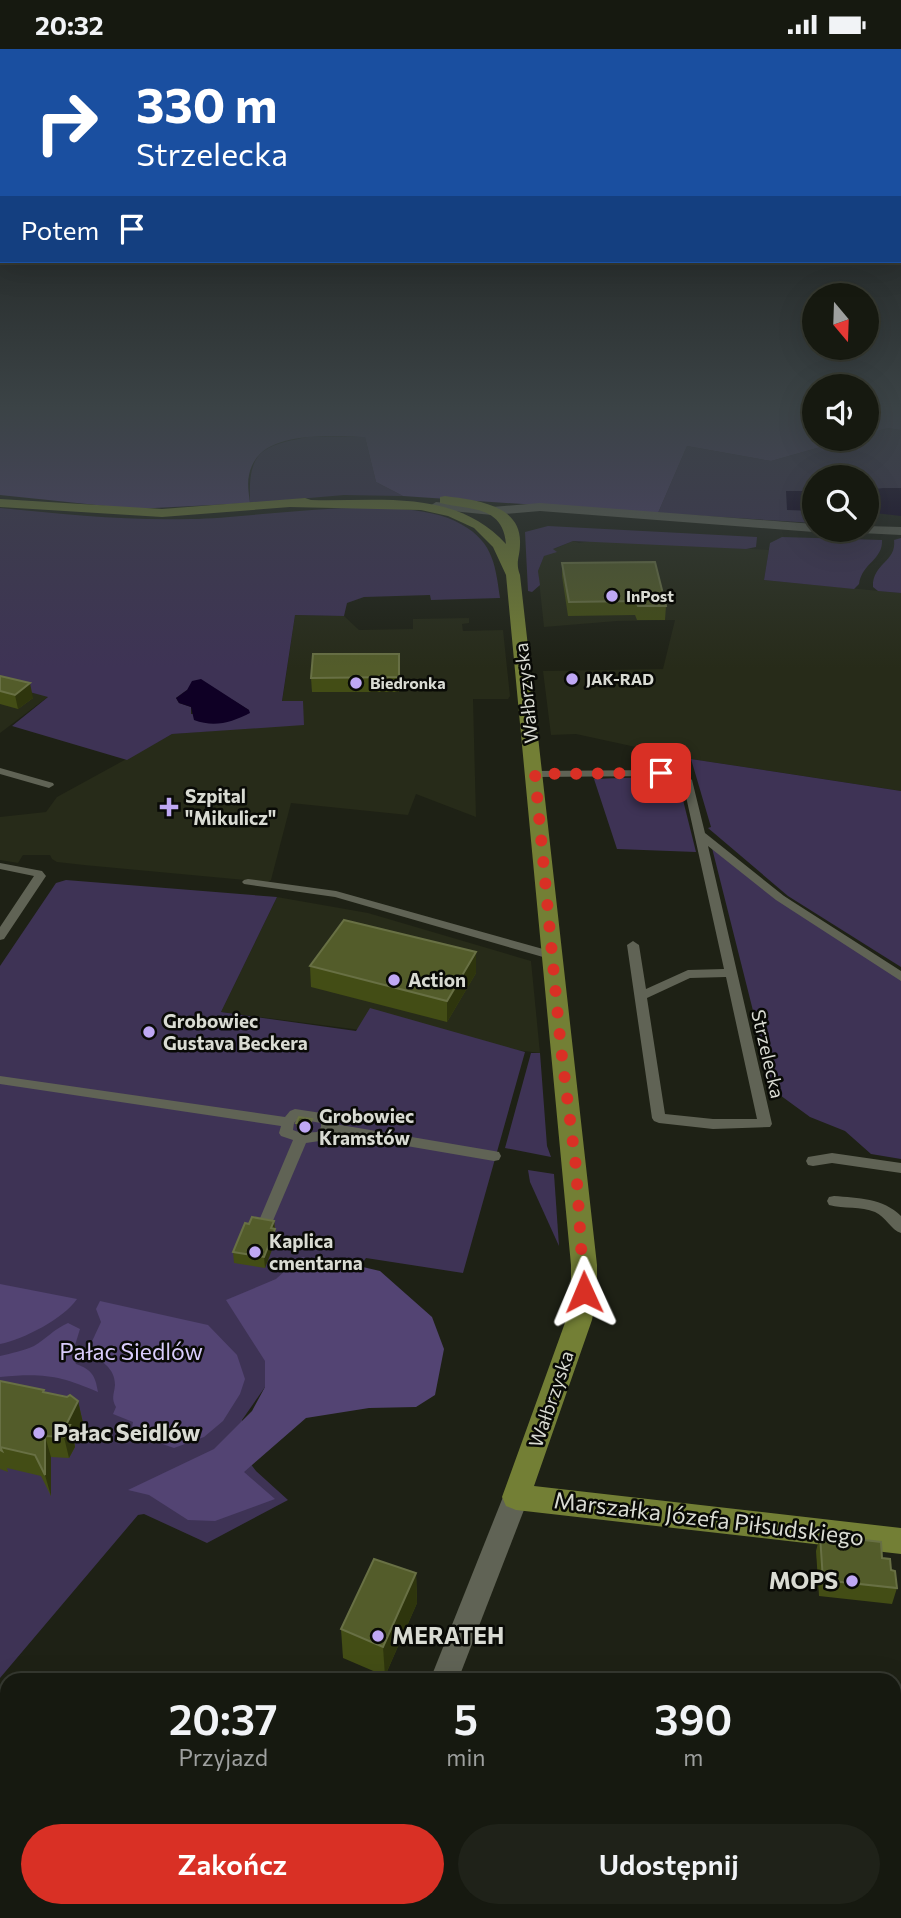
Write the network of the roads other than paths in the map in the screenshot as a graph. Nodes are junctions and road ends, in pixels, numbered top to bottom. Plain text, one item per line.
1 (4, 501) edge
2 (294, 504) junction
3 (436, 506) junction
4 (508, 510) junction
5 (492, 511) junction
6 (538, 515) junction
7 (708, 521) junction
8 (512, 527) junction
9 (802, 527) edge
10 (879, 530) edge
11 (486, 531) junction
12 (901, 531) edge
13 (510, 561) junction
14 (0, 771) edge
15 (535, 774) junction
16 (49, 785) dead end
17 (702, 836) junction
18 (0, 866) edge
19 (248, 882) dead end
20 (0, 936) edge
21 (633, 946) dead end
22 (552, 953) junction
23 (730, 973) junction
24 (901, 977) edge
25 (642, 996) junction
26 (0, 1080) edge
27 (288, 1122) junction
28 (328, 1128) junction
29 (301, 1138) junction
30 (494, 1156) dead end
31 (813, 1161) dead end
32 (901, 1168) edge
33 (834, 1201) dead end
34 (265, 1223) edge
35 (901, 1228) edge
36 (516, 1497) junction
37 (901, 1541) edge
38 (447, 1673) edge

1 - 2 main road
2 - 3 main road
2 - 5 main road
3 - 5 street
3 - 11 main road
4 - 5 street
4 - 6 street
4 - 7 street
5 - 8 main road
5 - 11 street
6 - 7 street
6 - 8 street
7 - 9 street
8 - 13 main road, Wałbrzyska
10 - 12 street
11 - 13 main road
13 - 15 main road, Wałbrzyska
14 - 16 street
15 - 17 street, Strzelecka
15 - 22 main road, Wałbrzyska
17 - 23 street, Strzelecka
17 - 24 street
18 - 20 street
19 - 22 street
21 - 25 street, Strzelecka
22 - 36 main road, Wałbrzyska
23 - 25 street
23 - 25 street, Strzelecka
26 - 27 street
27 - 28 street
27 - 29 street
28 - 29 street
28 - 30 street
29 - 34 street
31 - 32 street
33 - 35 street
36 - 37 main road, Marszałka Józefa Piłsudskiego
36 - 38 street, Wałbrzyska

